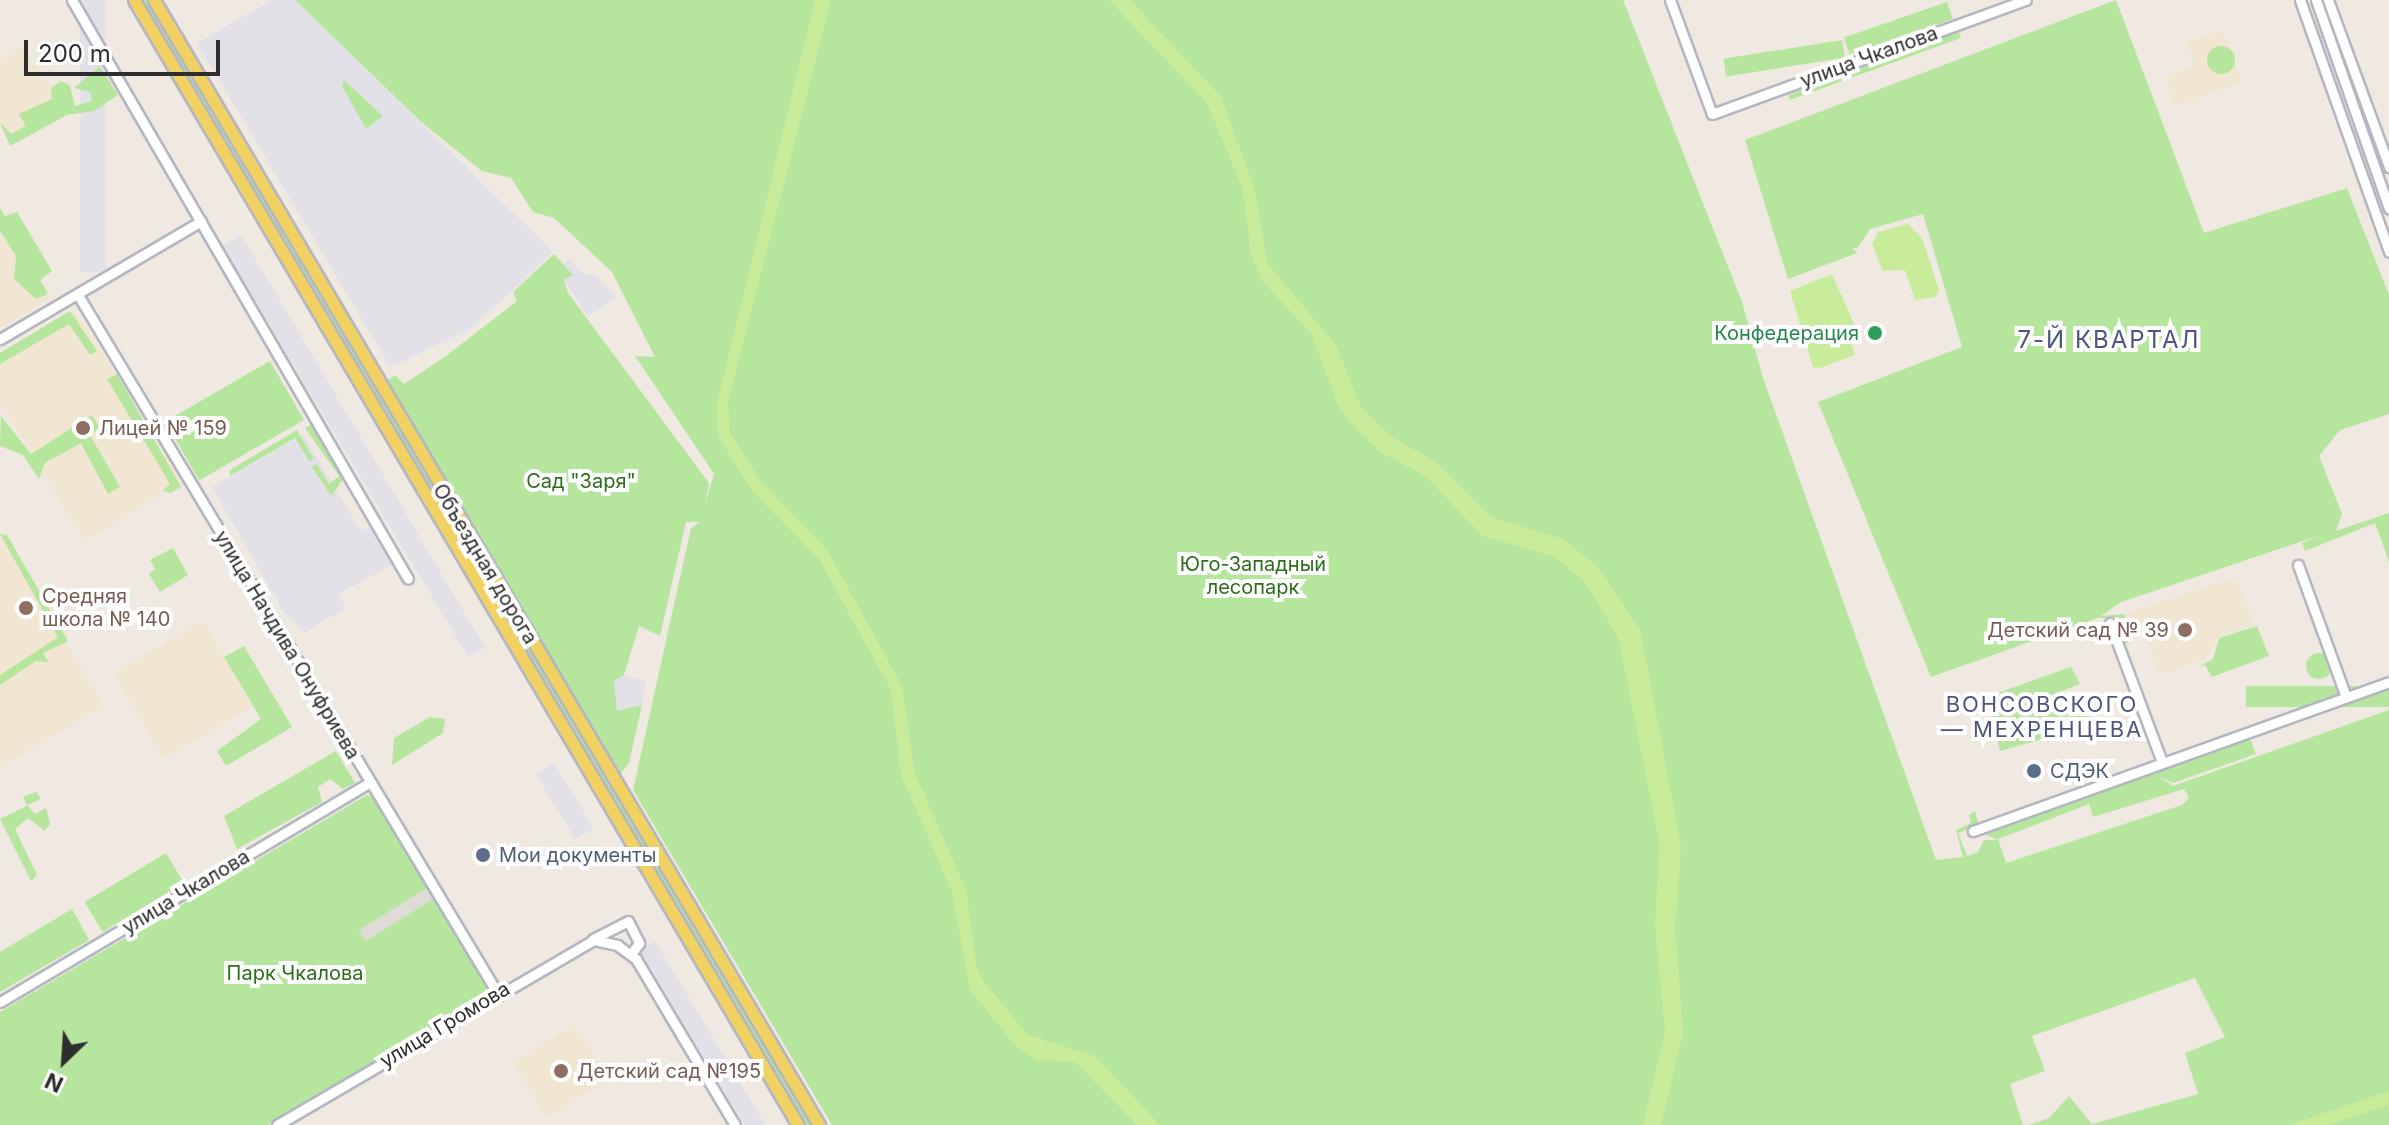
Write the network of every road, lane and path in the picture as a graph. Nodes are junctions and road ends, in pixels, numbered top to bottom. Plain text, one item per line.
1 (72, 0) edge
2 (134, 0) edge
3 (154, 0) edge
4 (1670, 0) edge
5 (2026, 0) edge
6 (2300, 0) edge
7 (2316, 0) edge
8 (2328, 0) edge
9 (2000, 4) edge
10 (2389, 167) edge
11 (2389, 209) edge
12 (201, 221) junction
13 (2389, 252) edge
14 (78, 295) junction
15 (0, 339) edge
16 (2298, 565) dead end
17 (408, 579) dead end
18 (2110, 623) dead end
19 (2389, 682) edge
20 (2346, 697) junction
21 (2162, 762) junction
22 (371, 782) junction
23 (1973, 831) dead end
24 (590, 940) junction
25 (631, 954) junction
26 (498, 994) junction
27 (0, 1002) edge
28 (277, 1125) edge
29 (735, 1125) edge
30 (798, 1125) edge
31 (819, 1125) edge

1 - 12 street
2 - 30 main road, Объездная дорога
3 - 31 main road, Объездная дорога
4 - 9 street, улица Чкалова
5 - 9 street, улица Чкалова
6 - 13 street
7 - 11 street
8 - 10 street
12 - 14 street
12 - 17 street
14 - 15 street
14 - 22 street, улица Начдива Онуфриева
16 - 20 street
18 - 21 street
19 - 20 street
20 - 21 street
21 - 23 street
22 - 26 street, улица Начдива Онуфриева
22 - 27 street, улица Чкалова
24 - 25 street
24 - 25 street, улица Громова
24 - 26 street, улица Громова
25 - 29 street
26 - 28 street, улица Громова

